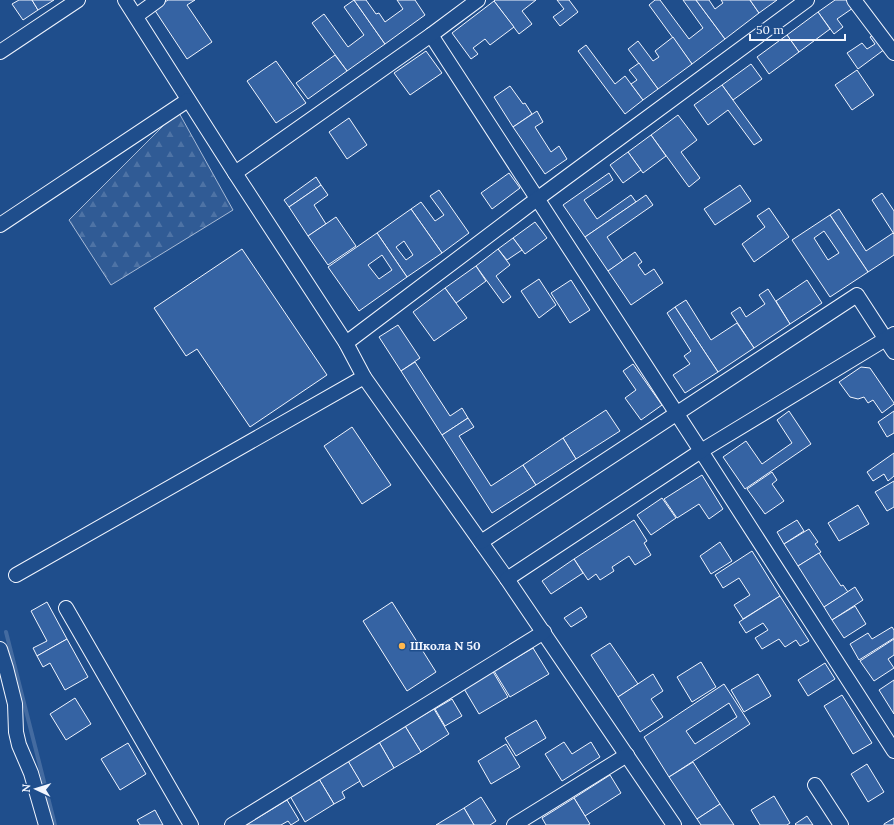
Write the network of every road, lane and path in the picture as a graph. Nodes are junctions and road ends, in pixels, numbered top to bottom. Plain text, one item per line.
1 (78, 0) edge
2 (125, 0) edge
3 (158, 0) edge
4 (478, 0) edge
5 (806, 0) edge
6 (854, 0) edge
7 (136, 16) junction
8 (431, 36) junction
9 (0, 52) edge
10 (894, 53) edge
11 (188, 100) junction
12 (235, 173) junction
13 (537, 199) junction
14 (0, 225) edge
15 (890, 337) edge
16 (346, 343) junction
17 (894, 352) edge
18 (364, 377) junction
19 (677, 414) junction
20 (701, 451) junction
21 (481, 542) junction
22 (16, 575) dead end
23 (507, 579) junction
24 (66, 608) dead end
25 (544, 632) junction
26 (0, 649) edge
27 (894, 751) edge
28 (627, 755) junction
29 (815, 785) dead end
30 (46, 825) edge
31 (191, 825) edge
32 (232, 825) edge
33 (514, 825) edge
34 (674, 825) edge
35 (841, 825) edge

1 - 9 street
2 - 7 street
3 - 7 street
4 - 8 street
5 - 13 street
6 - 10 street
7 - 11 street
8 - 12 street
8 - 13 street
11 - 12 street
11 - 14 street
12 - 16 street
13 - 16 street
13 - 19 street
15 - 17 street
15 - 19 street
15 - 20 street
16 - 18 street
18 - 21 street
18 - 22 street
19 - 20 street
19 - 21 street
20 - 23 street
20 - 27 street
21 - 23 street
23 - 25 street
24 - 31 street
25 - 28 street
25 - 32 street
26 - 30 street
28 - 33 street
28 - 34 street
29 - 35 street

